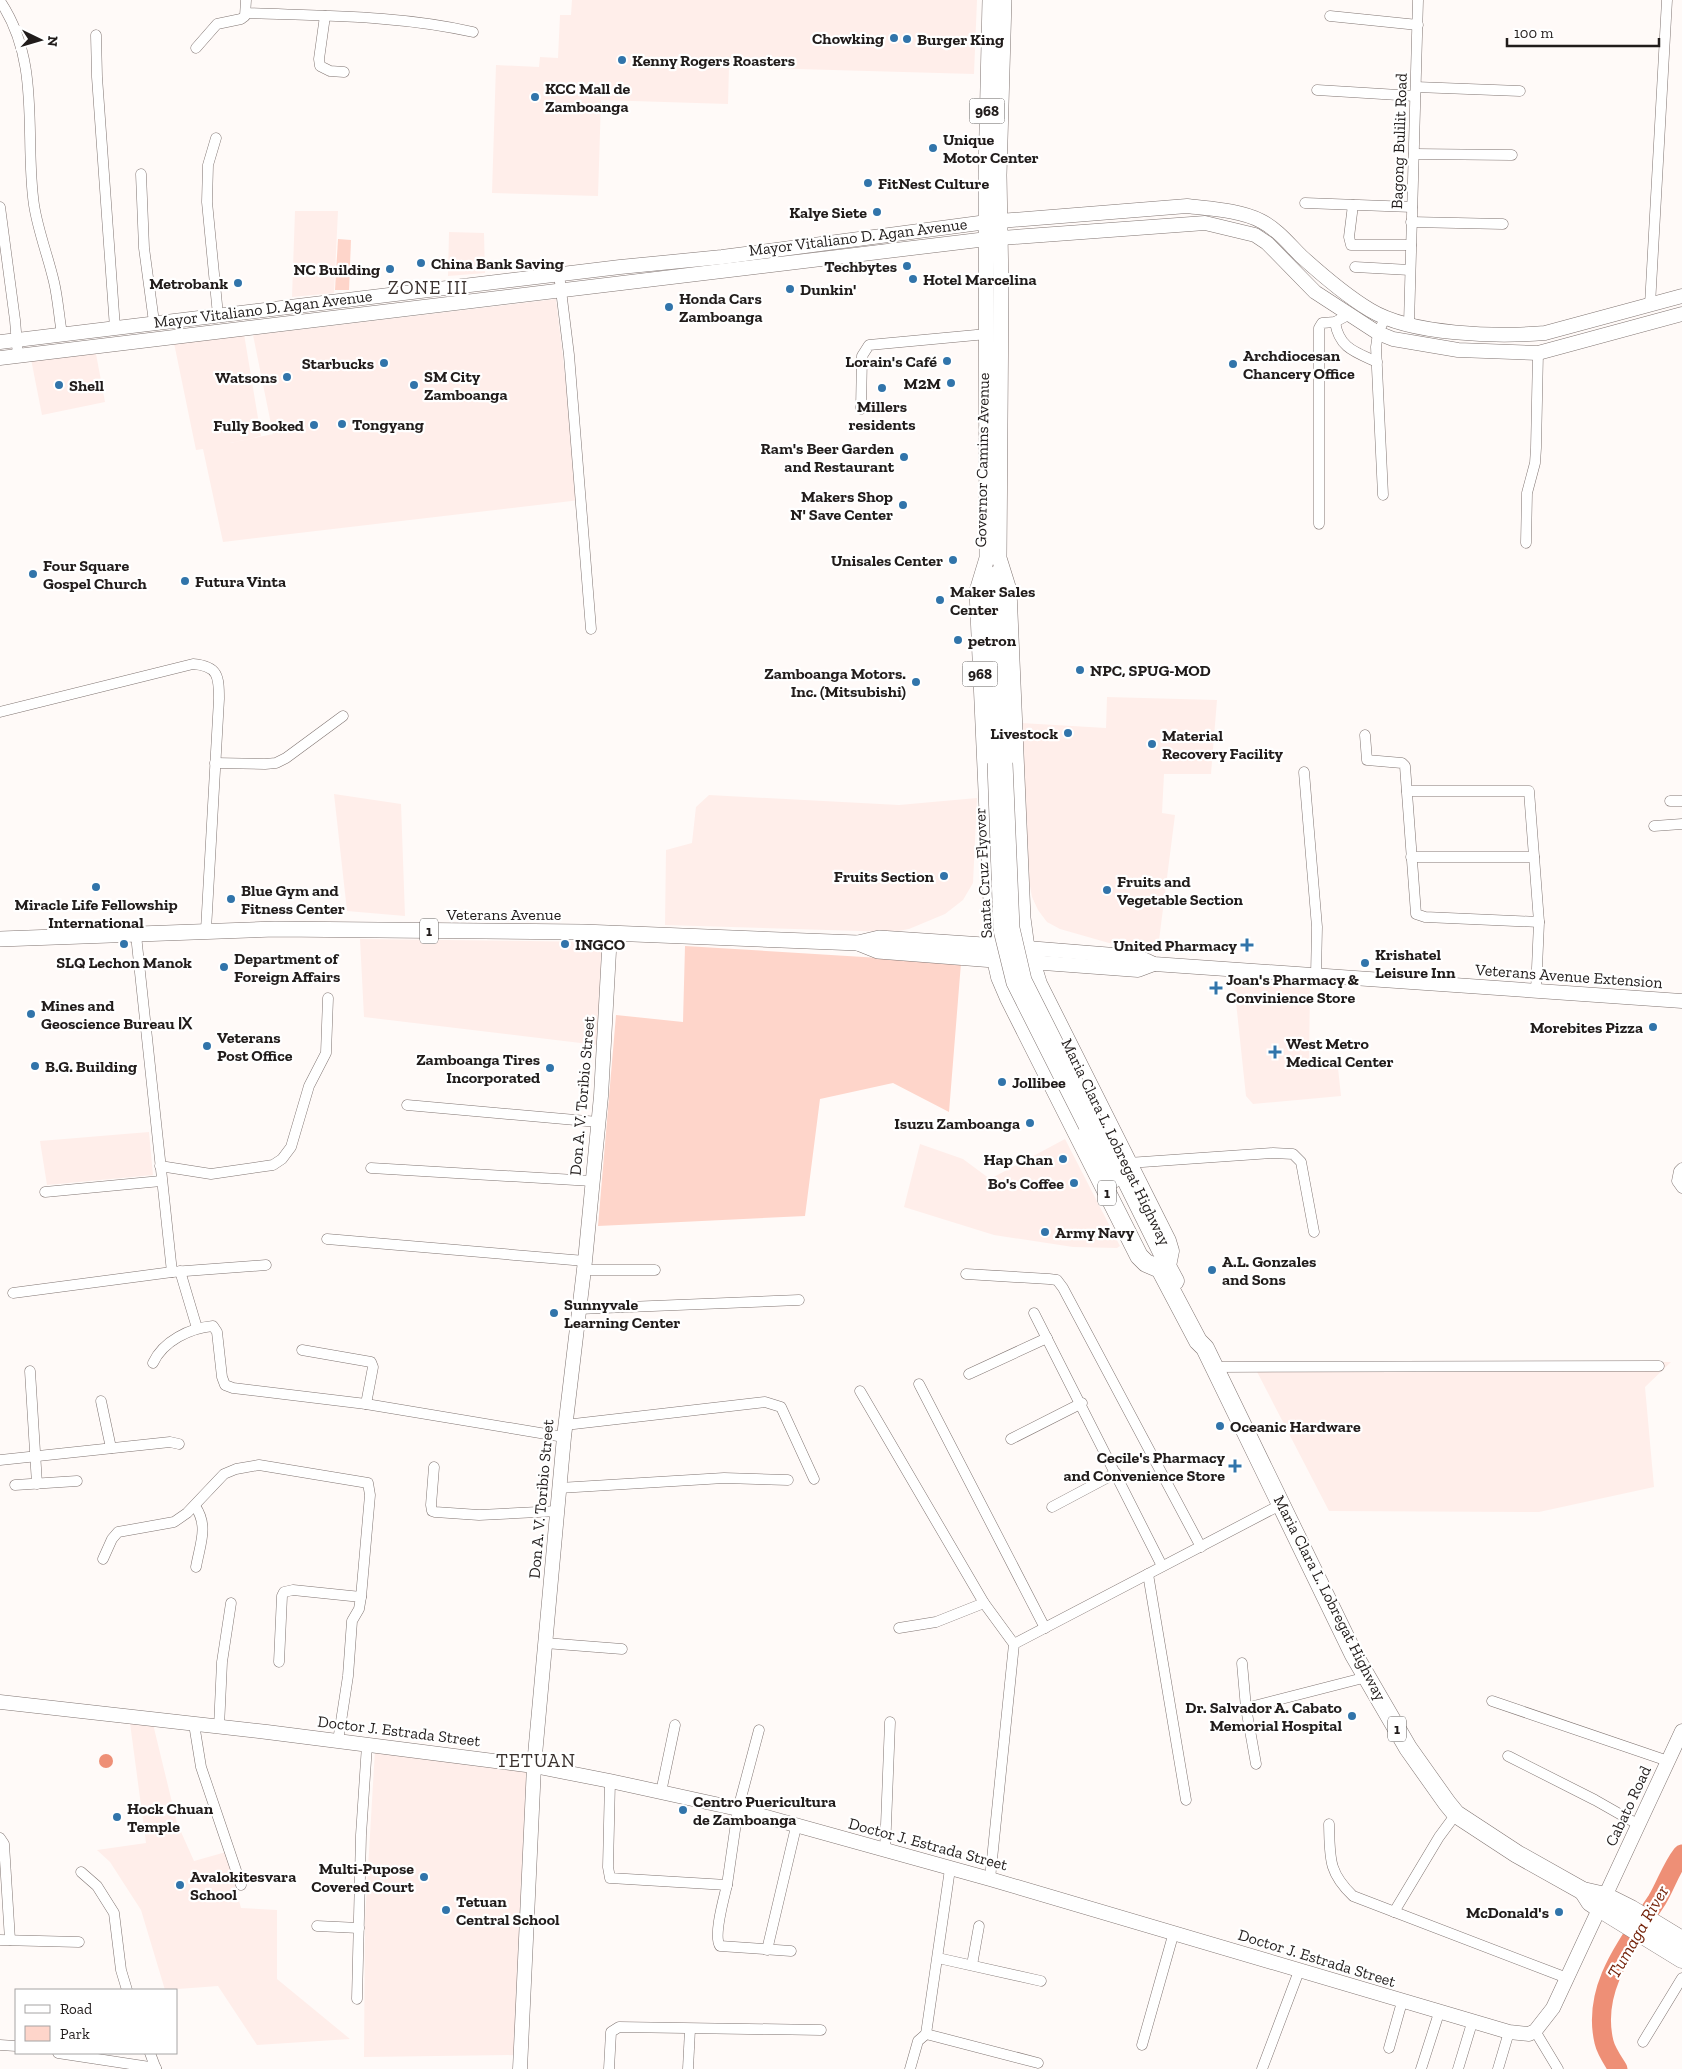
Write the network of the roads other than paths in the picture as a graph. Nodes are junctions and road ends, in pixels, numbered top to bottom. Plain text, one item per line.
1 (246, 0) edge
2 (990, 0) edge
3 (1004, 0) edge
4 (1418, 0) edge
5 (1667, 0) edge
6 (0, 1) edge
7 (246, 13) junction
8 (325, 16) junction
9 (1330, 16) dead end
10 (1418, 24) junction
11 (473, 32) dead end
12 (96, 35) dead end
13 (196, 48) dead end
14 (344, 72) dead end
15 (1317, 90) dead end
16 (1520, 91) dead end
17 (1416, 92) junction
18 (216, 138) dead end
19 (1414, 154) junction
20 (1512, 155) dead end
21 (140, 174) dead end
22 (1305, 203) dead end
23 (1353, 205) junction
24 (0, 207) edge
25 (1412, 207) junction
26 (994, 221) junction
27 (1411, 222) junction
28 (1503, 224) dead end
29 (994, 238) junction
30 (1411, 245) junction
31 (620, 266) junction
32 (1354, 267) dead end
33 (1410, 270) junction
34 (559, 274) junction
35 (622, 283) junction
36 (561, 290) junction
37 (1682, 296) edge
38 (1650, 305) junction
39 (264, 310) junction
40 (218, 314) junction
41 (1682, 314) edge
42 (1348, 315) junction
43 (1390, 319) junction
44 (154, 322) junction
45 (1334, 322) junction
46 (1655, 322) junction
47 (1409, 324) junction
48 (266, 327) junction
49 (115, 328) junction
50 (1436, 329) junction
51 (1378, 333) junction
52 (62, 334) junction
53 (987, 334) junction
54 (1518, 334) junction
55 (1393, 338) junction
56 (18, 340) junction
57 (0, 342) edge
58 (1434, 346) junction
59 (1519, 352) junction
60 (1538, 353) junction
61 (18, 356) junction
62 (0, 358) edge
63 (1377, 362) junction
64 (861, 410) dead end
65 (1383, 495) dead end
66 (1319, 524) dead end
67 (1526, 543) dead end
68 (993, 558) junction
69 (590, 629) dead end
70 (0, 712) edge
71 (343, 716) dead end
72 (1365, 735) dead end
73 (216, 763) junction
74 (1304, 772) dead end
75 (1017, 790) junction
76 (985, 791) junction
77 (1407, 791) junction
78 (1670, 801) dead end
79 (1682, 801) edge
80 (1682, 824) edge
81 (1654, 826) dead end
82 (1019, 845) junction
83 (987, 847) junction
84 (1411, 857) junction
85 (1534, 857) junction
86 (1022, 901) junction
87 (990, 902) junction
88 (1539, 922) junction
89 (206, 930) junction
90 (610, 933) junction
91 (136, 935) junction
92 (0, 939) edge
93 (994, 953) junction
94 (1029, 955) junction
95 (1316, 975) junction
96 (1536, 991) junction
97 (328, 998) dead end
98 (1045, 998) junction
99 (1682, 1002) edge
100 (1016, 1013) junction
101 (1069, 1045) junction
102 (1040, 1060) junction
103 (1093, 1093) junction
104 (407, 1105) dead end
105 (1064, 1107) junction
106 (598, 1122) junction
107 (1128, 1163) junction
108 (160, 1166) junction
109 (371, 1168) dead end
110 (1682, 1168) edge
111 (161, 1181) junction
112 (592, 1181) junction
113 (1682, 1188) edge
114 (45, 1192) dead end
115 (1314, 1232) dead end
116 (327, 1239) dead end
117 (266, 1265) dead end
118 (584, 1266) junction
119 (1164, 1268) junction
120 (655, 1270) dead end
121 (176, 1272) junction
122 (966, 1274) dead end
123 (13, 1293) dead end
124 (799, 1300) dead end
125 (578, 1309) junction
126 (1034, 1313) dead end
127 (197, 1328) junction
128 (1047, 1338) junction
129 (302, 1350) dead end
130 (1209, 1358) junction
131 (153, 1363) dead end
132 (1659, 1366) dead end
133 (30, 1371) dead end
134 (969, 1374) dead end
135 (919, 1384) dead end
136 (860, 1391) dead end
137 (101, 1401) dead end
138 (1082, 1403) junction
139 (366, 1404) junction
140 (565, 1431) junction
141 (1011, 1439) dead end
142 (179, 1444) dead end
143 (111, 1448) junction
144 (36, 1455) junction
145 (0, 1460) edge
146 (434, 1467) dead end
147 (1116, 1473) junction
148 (814, 1479) dead end
149 (788, 1480) dead end
150 (77, 1481) dead end
151 (37, 1484) junction
152 (16, 1485) dead end
153 (559, 1488) junction
154 (1282, 1504) junction
155 (195, 1506) junction
156 (1052, 1506) dead end
157 (558, 1511) junction
158 (1201, 1546) junction
159 (103, 1559) dead end
160 (1162, 1566) junction
161 (196, 1567) dead end
162 (1148, 1574) junction
163 (361, 1597) junction
164 (232, 1603) dead end
165 (984, 1603) junction
166 (899, 1628) dead end
167 (1045, 1628) junction
168 (545, 1643) junction
169 (1014, 1644) junction
170 (622, 1649) dead end
171 (279, 1662) dead end
172 (1242, 1663) dead end
173 (1367, 1677) junction
174 (1492, 1701) dead end
175 (0, 1702) edge
176 (1246, 1708) junction
177 (890, 1722) dead end
178 (194, 1724) junction
179 (676, 1725) dead end
180 (219, 1727) junction
181 (759, 1730) dead end
182 (1682, 1731) edge
183 (338, 1741) junction
184 (367, 1745) junction
185 (1508, 1756) dead end
186 (1668, 1761) junction
187 (1256, 1764) dead end
188 (534, 1766) junction
189 (610, 1781) junction
190 (662, 1792) junction
191 (1186, 1800) dead end
192 (738, 1809) junction
193 (1456, 1814) junction
194 (1329, 1824) dead end
195 (1638, 1825) junction
196 (796, 1827) junction
197 (0, 1838) edge
198 (885, 1851) junction
199 (950, 1869) junction
200 (81, 1872) dead end
201 (990, 1879) junction
202 (241, 1885) dead end
203 (727, 1885) junction
204 (1602, 1902) junction
205 (1394, 1912) junction
206 (317, 1926) dead end
207 (980, 1926) dead end
208 (359, 1928) junction
209 (1174, 1932) junction
210 (1670, 1939) edge
211 (5, 1940) edge
212 (80, 1942) dead end
213 (767, 1950) junction
214 (791, 1951) dead end
215 (938, 1958) junction
216 (1682, 1959) edge
217 (972, 1965) junction
218 (1299, 1971) junction
219 (1567, 1978) junction
220 (1682, 1978) edge
221 (1041, 1981) dead end
222 (126, 1989) edge
223 (358, 1999) dead end
224 (1402, 2002) junction
225 (1439, 2013) junction
226 (1472, 2023) junction
227 (690, 2029) junction
228 (822, 2030) dead end
229 (1535, 2031) junction
230 (1509, 2032) junction
231 (926, 2034) junction
232 (1644, 2042) dead end
233 (0, 2045) edge
234 (1142, 2045) dead end
235 (15, 2046) edge
236 (1389, 2048) dead end
237 (65, 2054) edge
238 (150, 2054) edge
239 (1038, 2063) dead end
240 (156, 2068) edge
241 (520, 2069) edge
242 (609, 2069) edge
243 (688, 2069) edge
244 (910, 2069) edge
245 (1262, 2069) edge
246 (1421, 2069) edge
247 (1458, 2069) edge
248 (1498, 2069) edge
249 (1558, 2069) edge

1 - 7 street
2 - 26 main road, Governor Camins Avenue / 968
3 - 26 main road, Governor Camins Avenue / 968
4 - 10 street, Bagong Bulilit Road
5 - 38 street
6 - 52 street
7 - 8 street
7 - 13 street
8 - 11 street
8 - 14 street
9 - 10 street
10 - 17 street, Bagong Bulilit Road
12 - 49 street
15 - 17 street
16 - 17 street
17 - 19 street, Bagong Bulilit Road
18 - 40 street
19 - 20 street
19 - 25 street, Bagong Bulilit Road
21 - 44 street
22 - 23 street
23 - 25 street
23 - 30 street
24 - 56 street
25 - 27 street, Bagong Bulilit Road
26 - 29 main road, Governor Camins Avenue / 968
26 - 31 main road, Mayor Vitaliano D. Agan Avenue
26 - 43 main road, Mayor Vitaliano D. Agan Avenue
27 - 28 street
27 - 30 street, Bagong Bulilit Road
29 - 35 main road, Mayor Vitaliano D. Agan Avenue
29 - 42 main road, Mayor Vitaliano D. Agan Avenue
29 - 53 main road, Governor Camins Avenue / 968
29 - 68 main road, Governor Camins Avenue / 968
30 - 33 street, Bagong Bulilit Road
31 - 34 main road, Mayor Vitaliano D. Agan Avenue
31 - 35 main road
32 - 33 street
33 - 47 street, Bagong Bulilit Road
34 - 36 street
34 - 39 main road, Mayor Vitaliano D. Agan Avenue
35 - 36 main road, Mayor Vitaliano D. Agan Avenue
36 - 48 main road, Mayor Vitaliano D. Agan Avenue
36 - 69 street
37 - 38 main road, Mayor Vitaliano D. Agan Avenue
38 - 46 main road
38 - 54 main road, Mayor Vitaliano D. Agan Avenue
39 - 40 main road, Mayor Vitaliano D. Agan Avenue
39 - 48 main road
40 - 44 main road, Mayor Vitaliano D. Agan Avenue
41 - 46 main road, Mayor Vitaliano D. Agan Avenue
42 - 45 street
42 - 51 main road, Mayor Vitaliano D. Agan Avenue
43 - 47 main road, Mayor Vitaliano D. Agan Avenue
43 - 51 street
43 - 55 main road
44 - 49 main road, Mayor Vitaliano D. Agan Avenue
45 - 63 street
45 - 66 street
46 - 60 main road, Mayor Vitaliano D. Agan Avenue
47 - 50 main road, Mayor Vitaliano D. Agan Avenue
48 - 61 main road, Mayor Vitaliano D. Agan Avenue
49 - 52 main road, Mayor Vitaliano D. Agan Avenue
50 - 54 main road, Mayor Vitaliano D. Agan Avenue
50 - 58 main road
51 - 55 main road, Mayor Vitaliano D. Agan Avenue
51 - 63 street
52 - 56 main road, Mayor Vitaliano D. Agan Avenue
53 - 64 street
53 - 68 main road, Governor Camins Avenue / 968
54 - 59 main road
55 - 58 main road, Mayor Vitaliano D. Agan Avenue
56 - 57 main road, Mayor Vitaliano D. Agan Avenue
56 - 61 street
58 - 59 main road, Mayor Vitaliano D. Agan Avenue
59 - 60 main road, Mayor Vitaliano D. Agan Avenue
60 - 67 street
61 - 62 main road, Mayor Vitaliano D. Agan Avenue
63 - 65 street
68 - 75 main road, Governor Camins Avenue / 968
68 - 76 main road, Governor Camins Avenue / 968
68 - 119 main road, Santa Cruz Flyover, bridge
70 - 73 street
71 - 73 street
72 - 77 street
73 - 89 street
74 - 95 street
75 - 76 main road
75 - 82 main road, Governor Camins Avenue / 968
76 - 83 main road, Governor Camins Avenue / 968
77 - 84 street
77 - 85 street
78 - 79 street
80 - 81 street
82 - 83 main road
82 - 86 main road, Governor Camins Avenue / 968
83 - 87 main road, Governor Camins Avenue / 968
84 - 85 street
84 - 88 street
85 - 88 street
86 - 87 main road
86 - 94 main road, Governor Camins Avenue / 968
87 - 93 main road, Governor Camins Avenue / 968
88 - 96 street
89 - 90 main road, Veterans Avenue / 1
89 - 91 main road, Veterans Avenue / 1
90 - 93 main road, Veterans Avenue / 1
90 - 106 main road, Don A. V. Toribio Street
91 - 92 main road, Veterans Avenue / 1
91 - 108 street
93 - 94 main road, 1
93 - 100 highway, Maria Clara L. Lobregat Highway / 1
94 - 95 main road, Veterans Avenue Extension
94 - 98 highway, Maria Clara L. Lobregat Highway / 1
95 - 96 main road, Veterans Avenue Extension
96 - 99 main road, Veterans Avenue Extension
97 - 108 street
98 - 100 highway
98 - 101 highway, Maria Clara L. Lobregat Highway / 1
100 - 102 highway, Maria Clara L. Lobregat Highway / 1
101 - 102 highway
101 - 103 highway, Maria Clara L. Lobregat Highway / 1
102 - 105 highway, Maria Clara L. Lobregat Highway / 1
103 - 105 highway
103 - 107 highway, Maria Clara L. Lobregat Highway / 1
104 - 106 street
105 - 119 highway, Maria Clara L. Lobregat Highway / 1
106 - 112 main road, Don A. V. Toribio Street
107 - 115 street
107 - 119 highway, Maria Clara L. Lobregat Highway / 1
108 - 111 street
109 - 112 street
110 - 113 street
111 - 114 street
111 - 121 street
112 - 118 main road, Don A. V. Toribio Street
116 - 118 street
117 - 121 street
118 - 120 street
118 - 125 main road, Don A. V. Toribio Street
119 - 130 highway, Maria Clara L. Lobregat Highway
121 - 123 street
121 - 127 street
122 - 158 street
124 - 125 street
125 - 140 main road, Don A. V. Toribio Street
126 - 128 street
127 - 131 street
127 - 139 street
128 - 134 street
128 - 138 street
129 - 139 street
130 - 132 street
130 - 154 highway, Maria Clara L. Lobregat Highway / 1
133 - 144 street
135 - 167 street
136 - 165 street
137 - 143 street
138 - 141 street
138 - 147 street
139 - 140 street
140 - 148 street
140 - 153 main road, Don A. V. Toribio Street
142 - 143 street
143 - 144 street
144 - 145 street
144 - 151 street
146 - 157 street
147 - 156 street
147 - 160 street
149 - 153 street
150 - 151 street
151 - 152 street
153 - 157 main road, Don A. V. Toribio Street
154 - 158 street
154 - 173 highway, Maria Clara L. Lobregat Highway / 1
155 - 159 street
155 - 161 street
155 - 163 street
157 - 168 main road, Don A. V. Toribio Street
158 - 160 street
160 - 162 street
162 - 167 street
162 - 191 street
163 - 171 street
163 - 183 street
164 - 180 street
165 - 166 street
165 - 169 street
167 - 169 street
168 - 170 street
168 - 188 main road, Don A. V. Toribio Street
169 - 201 street
172 - 176 street
173 - 176 street
173 - 193 highway, Maria Clara L. Lobregat Highway / 1
174 - 186 street
175 - 178 main road, Doctor J. Estrada Street
176 - 187 street
177 - 198 street
178 - 180 main road, Doctor J. Estrada Street
178 - 202 street
179 - 190 street
180 - 183 main road, Doctor J. Estrada Street
181 - 192 street
182 - 186 main road, Cabato Road
183 - 184 main road, Doctor J. Estrada Street
184 - 188 main road, Doctor J. Estrada Street
184 - 208 street
185 - 195 street
186 - 195 main road, Cabato Road
188 - 189 main road, Doctor J. Estrada Street
188 - 241 main road, Don A. V. Toribio Street
189 - 190 main road, Doctor J. Estrada Street
189 - 203 street
190 - 192 main road, Doctor J. Estrada Street
192 - 196 main road, Doctor J. Estrada Street
192 - 203 street
193 - 204 highway, Maria Clara L. Lobregat Highway / 1
193 - 205 street
194 - 205 street
195 - 204 main road, Cabato Road
196 - 198 main road, Doctor J. Estrada Street
196 - 213 street
197 - 211 street
198 - 199 main road, Doctor J. Estrada Street
199 - 201 main road, Doctor J. Estrada Street
199 - 215 street
200 - 222 street
201 - 209 main road, Doctor J. Estrada Street
203 - 213 street
204 - 210 highway, Maria Clara L. Lobregat Highway / 1
204 - 219 main road
205 - 219 street
206 - 208 street
207 - 217 street
208 - 223 street
209 - 218 main road, Doctor J. Estrada Street
209 - 234 street
210 - 216 highway, Maria Clara L. Lobregat Highway / 1
211 - 212 street
213 - 214 street
215 - 217 street
215 - 231 street
217 - 221 street
218 - 224 main road, Doctor J. Estrada Street
218 - 245 street
219 - 229 main road
220 - 232 street
224 - 225 main road, Doctor J. Estrada Street
224 - 236 street
225 - 226 main road, Doctor J. Estrada Street
225 - 246 street
226 - 230 main road, Doctor J. Estrada Street
226 - 247 street
227 - 228 street
227 - 242 street
227 - 243 street
229 - 230 main road, Doctor J. Estrada Street
229 - 249 street
230 - 248 street
231 - 239 street
231 - 244 street
233 - 235 street
237 - 240 street
238 - 240 street

